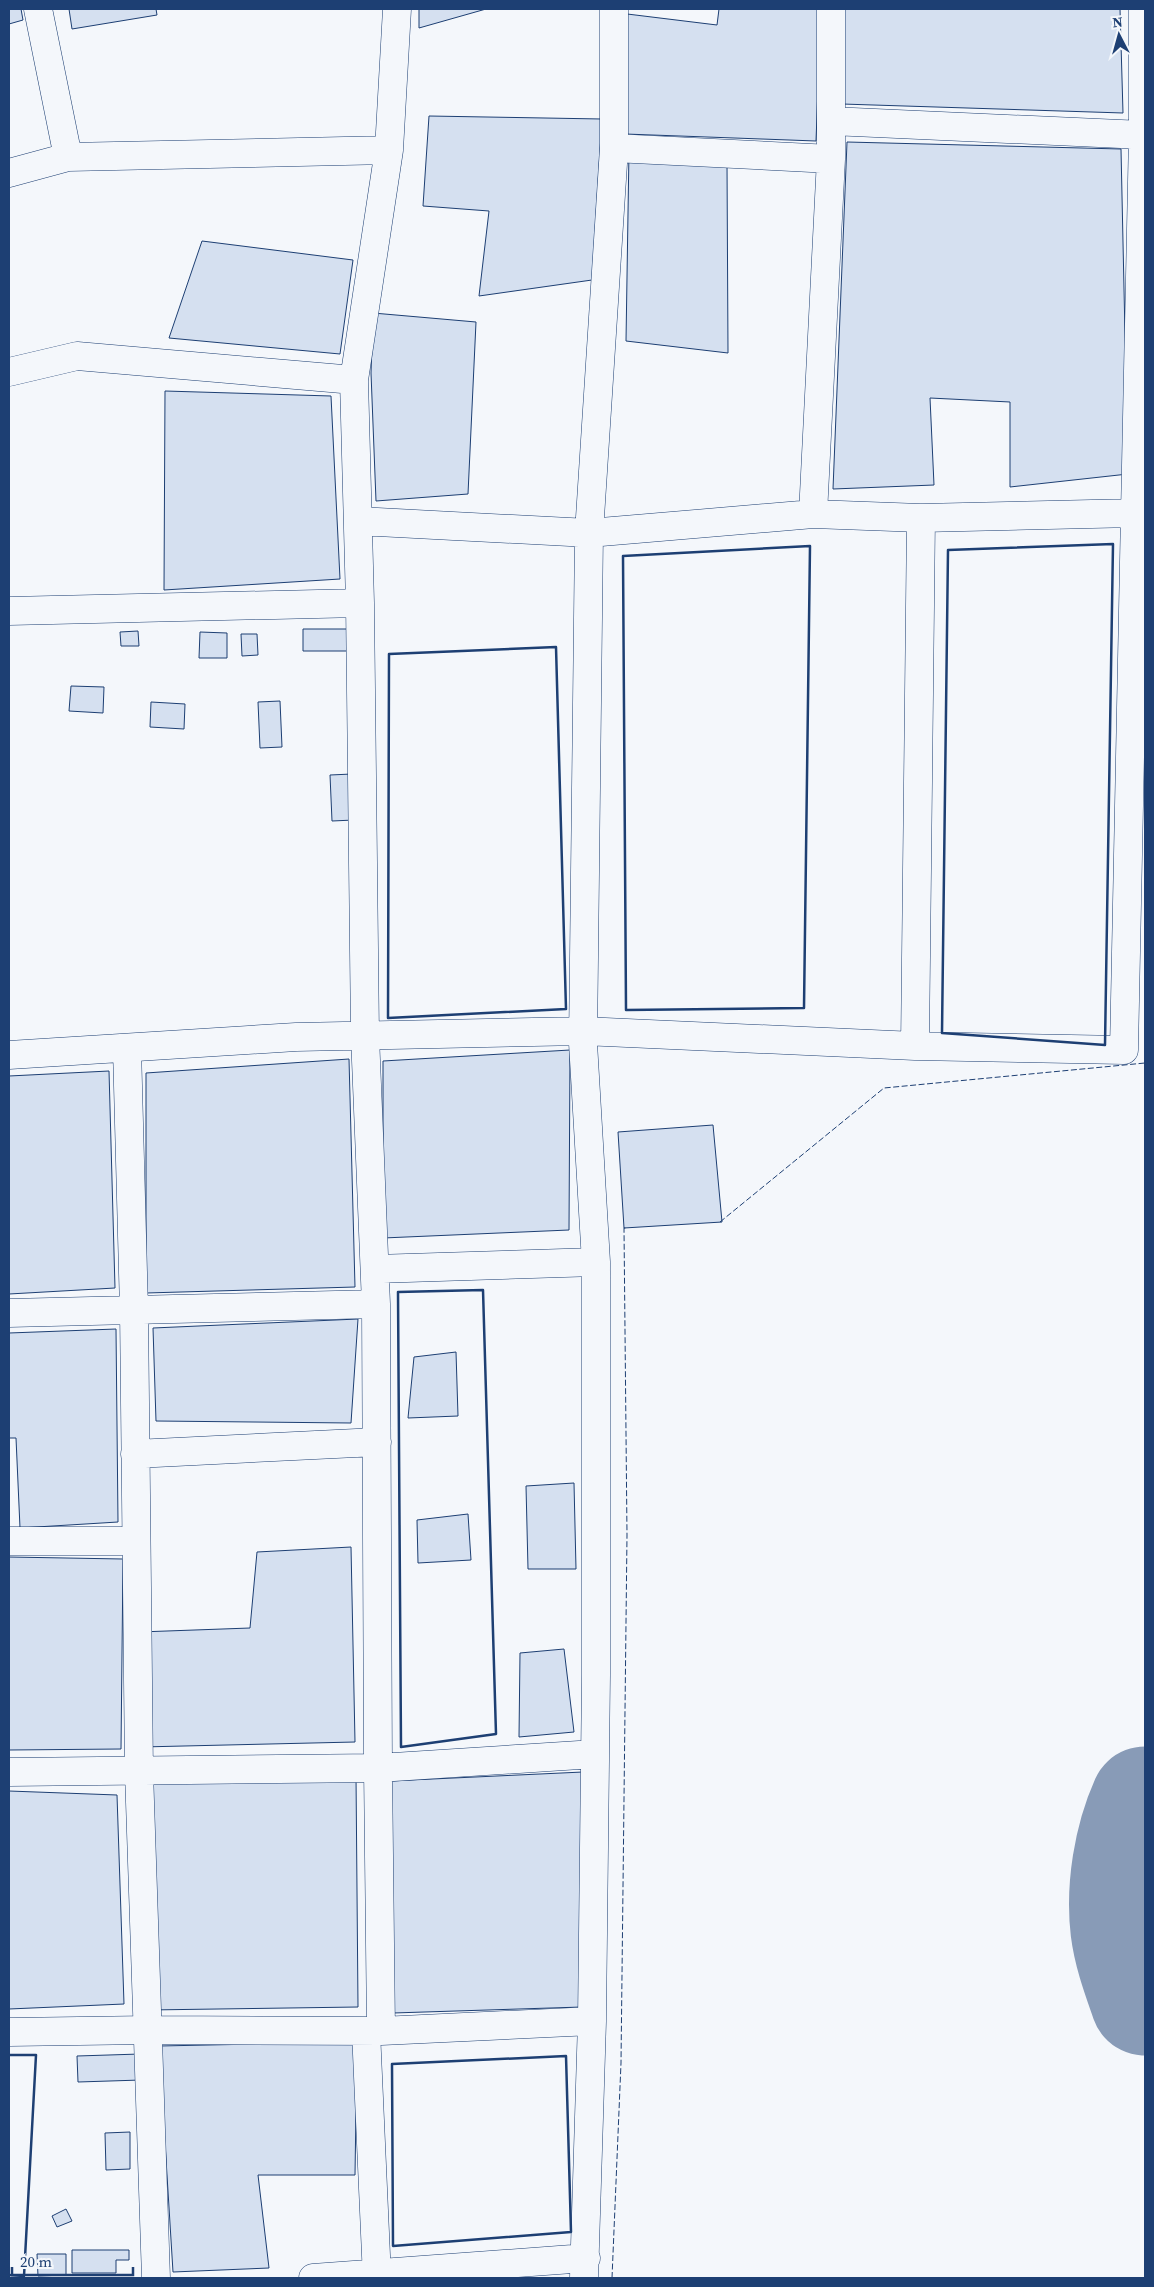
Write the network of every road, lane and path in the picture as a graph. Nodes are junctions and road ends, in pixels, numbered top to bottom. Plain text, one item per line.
1 (38, 9) edge
2 (397, 9) edge
3 (614, 9) edge
4 (831, 9) edge
5 (1143, 9) edge
6 (831, 121) junction
7 (1143, 135) junction
8 (614, 148) junction
9 (389, 150) junction
10 (68, 157) junction
11 (831, 159) junction
12 (9, 173) edge
13 (9, 372) edge
14 (354, 380) junction
15 (812, 514) junction
16 (1135, 514) junction
17 (921, 518) junction
18 (358, 522) junction
19 (589, 533) junction
20 (360, 603) junction
21 (9, 611) edge
22 (583, 1031) junction
23 (365, 1036) junction
24 (915, 1046) junction
25 (127, 1048) junction
26 (9, 1055) edge
27 (596, 1262) junction
28 (375, 1269) junction
29 (376, 1304) junction
30 (134, 1310) junction
31 (9, 1313) edge
32 (377, 1442) junction
33 (135, 1454) junction
34 (9, 1541) edge
35 (136, 1541) junction
36 (595, 1754) junction
37 (378, 1768) junction
38 (9, 1772) edge
39 (139, 1772) junction
40 (592, 2021) junction
41 (148, 2030) junction
42 (374, 2031) junction
43 (9, 2032) edge
44 (585, 2268) edge
45 (377, 2276) edge
46 (156, 2278) edge
47 (313, 2278) edge

1 - 10 street
2 - 9 street
3 - 8 street
4 - 6 street
5 - 7 street
6 - 7 street
6 - 11 street
7 - 16 street
8 - 11 street
8 - 19 street
9 - 10 street
9 - 14 street
10 - 12 street
11 - 15 street
13 - 14 street
14 - 18 street
15 - 17 street
15 - 19 street
16 - 17 street
16 - 24 street
17 - 24 street
18 - 19 street
18 - 20 street
19 - 22 street
20 - 21 street
20 - 23 street
22 - 23 street
22 - 24 street
22 - 27 street
23 - 25 street
23 - 28 street
25 - 26 street
25 - 30 street
27 - 28 street
27 - 36 street
28 - 29 street
29 - 30 street
29 - 32 street
30 - 31 street
30 - 33 street
32 - 33 street
32 - 37 street
33 - 35 street
34 - 35 street
35 - 39 street
36 - 37 street
36 - 40 street
37 - 39 street
37 - 42 street
38 - 39 street
39 - 41 street
40 - 42 street
40 - 44 street
41 - 42 street
41 - 43 street
41 - 46 street
42 - 45 street
44 - 45 street
45 - 47 street

